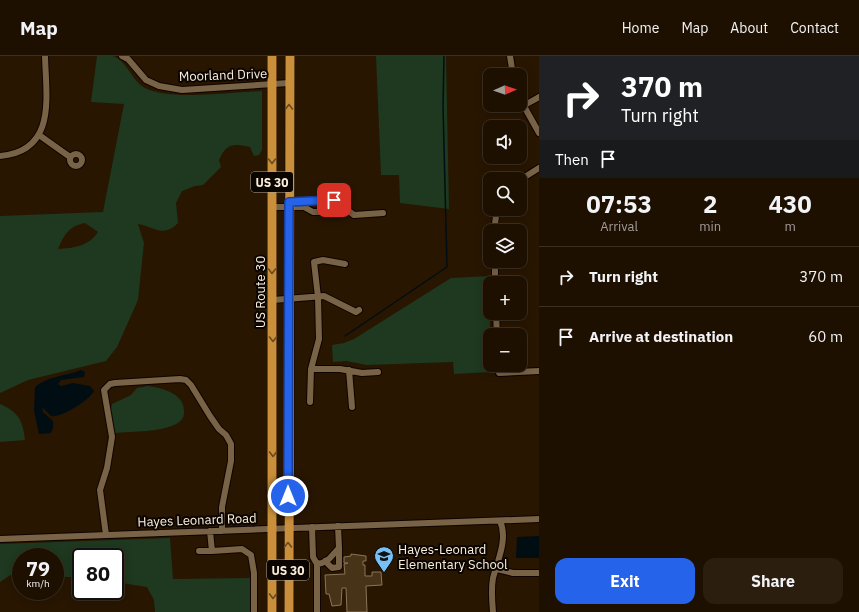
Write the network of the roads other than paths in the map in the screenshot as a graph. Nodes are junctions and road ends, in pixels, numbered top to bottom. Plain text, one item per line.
1 (45, 56) edge
2 (122, 56) edge
3 (272, 56) edge
4 (290, 56) edge
5 (510, 56) edge
6 (512, 68) edge
7 (289, 83) junction
8 (272, 84) junction
9 (539, 97) edge
10 (527, 104) edge
11 (527, 112) edge
12 (539, 133) edge
13 (39, 135) junction
14 (0, 156) edge
15 (70, 157) dead end
16 (539, 168) edge
17 (527, 176) edge
18 (289, 204) junction
19 (339, 204) junction
20 (272, 207) junction
21 (383, 213) dead end
22 (345, 264) dead end
23 (318, 297) junction
24 (288, 299) junction
25 (273, 300) junction
26 (359, 310) dead end
27 (311, 369) junction
28 (349, 370) junction
29 (539, 371) edge
30 (378, 372) dead end
31 (499, 372) edge
32 (310, 402) dead end
33 (352, 408) dead end
34 (539, 519) edge
35 (500, 521) junction
36 (338, 526) junction
37 (312, 527) junction
38 (288, 528) junction
39 (273, 529) junction
40 (210, 531) junction
41 (222, 531) junction
42 (106, 535) junction
43 (0, 539) edge
44 (339, 548) junction
45 (200, 551) dead end
46 (212, 551) junction
47 (325, 561) junction
48 (317, 564) junction
49 (497, 568) junction
50 (539, 573) edge
51 (254, 612) edge
52 (272, 612) edge
53 (288, 612) edge
54 (317, 612) edge
55 (493, 612) edge

1 - 13 street
2 - 8 street, Moorland Drive
3 - 8 highway, US Route 30 / US 30
4 - 7 highway, US 30
5 - 6 street
7 - 8 street, Moorland Drive
18 -> 7 highway, US 30
8 -> 20 highway, US Route 30 / US 30
9 - 10 street
11 - 12 street
13 - 14 street
13 - 15 street
16 - 17 street
18 - 19 street
18 - 19 street
18 - 20 street
18 - 24 highway, US 30
19 - 21 street
20 -> 25 highway, US Route 30 / US 30
22 - 23 street
23 - 24 street
23 - 26 street
23 - 27 street
24 - 25 street
24 - 38 highway, US 30
25 -> 39 highway, US Route 30 / US 30
27 - 28 street
27 - 32 street
28 - 30 street
28 - 33 street
29 - 31 street
34 - 35 street, Hayes Leonard Road
35 - 36 street, Hayes Leonard Road
35 - 49 street
36 - 37 street, Hayes Leonard Road
36 - 44 street
37 - 38 street, Hayes Leonard Road
37 - 48 street
38 - 39 street, Hayes Leonard Road
53 -> 38 highway, US 30
39 - 41 street, Hayes Leonard Road
39 -> 52 highway, US 30
40 - 41 street, Hayes Leonard Road
40 - 42 street, Hayes Leonard Road
40 - 46 street
41 - 42 street
42 - 43 street, Hayes Leonard Road
44 - 47 street
44 - 47 street
45 - 46 street
46 - 51 street
47 - 48 street
48 - 54 street
49 - 50 street
49 - 55 street

